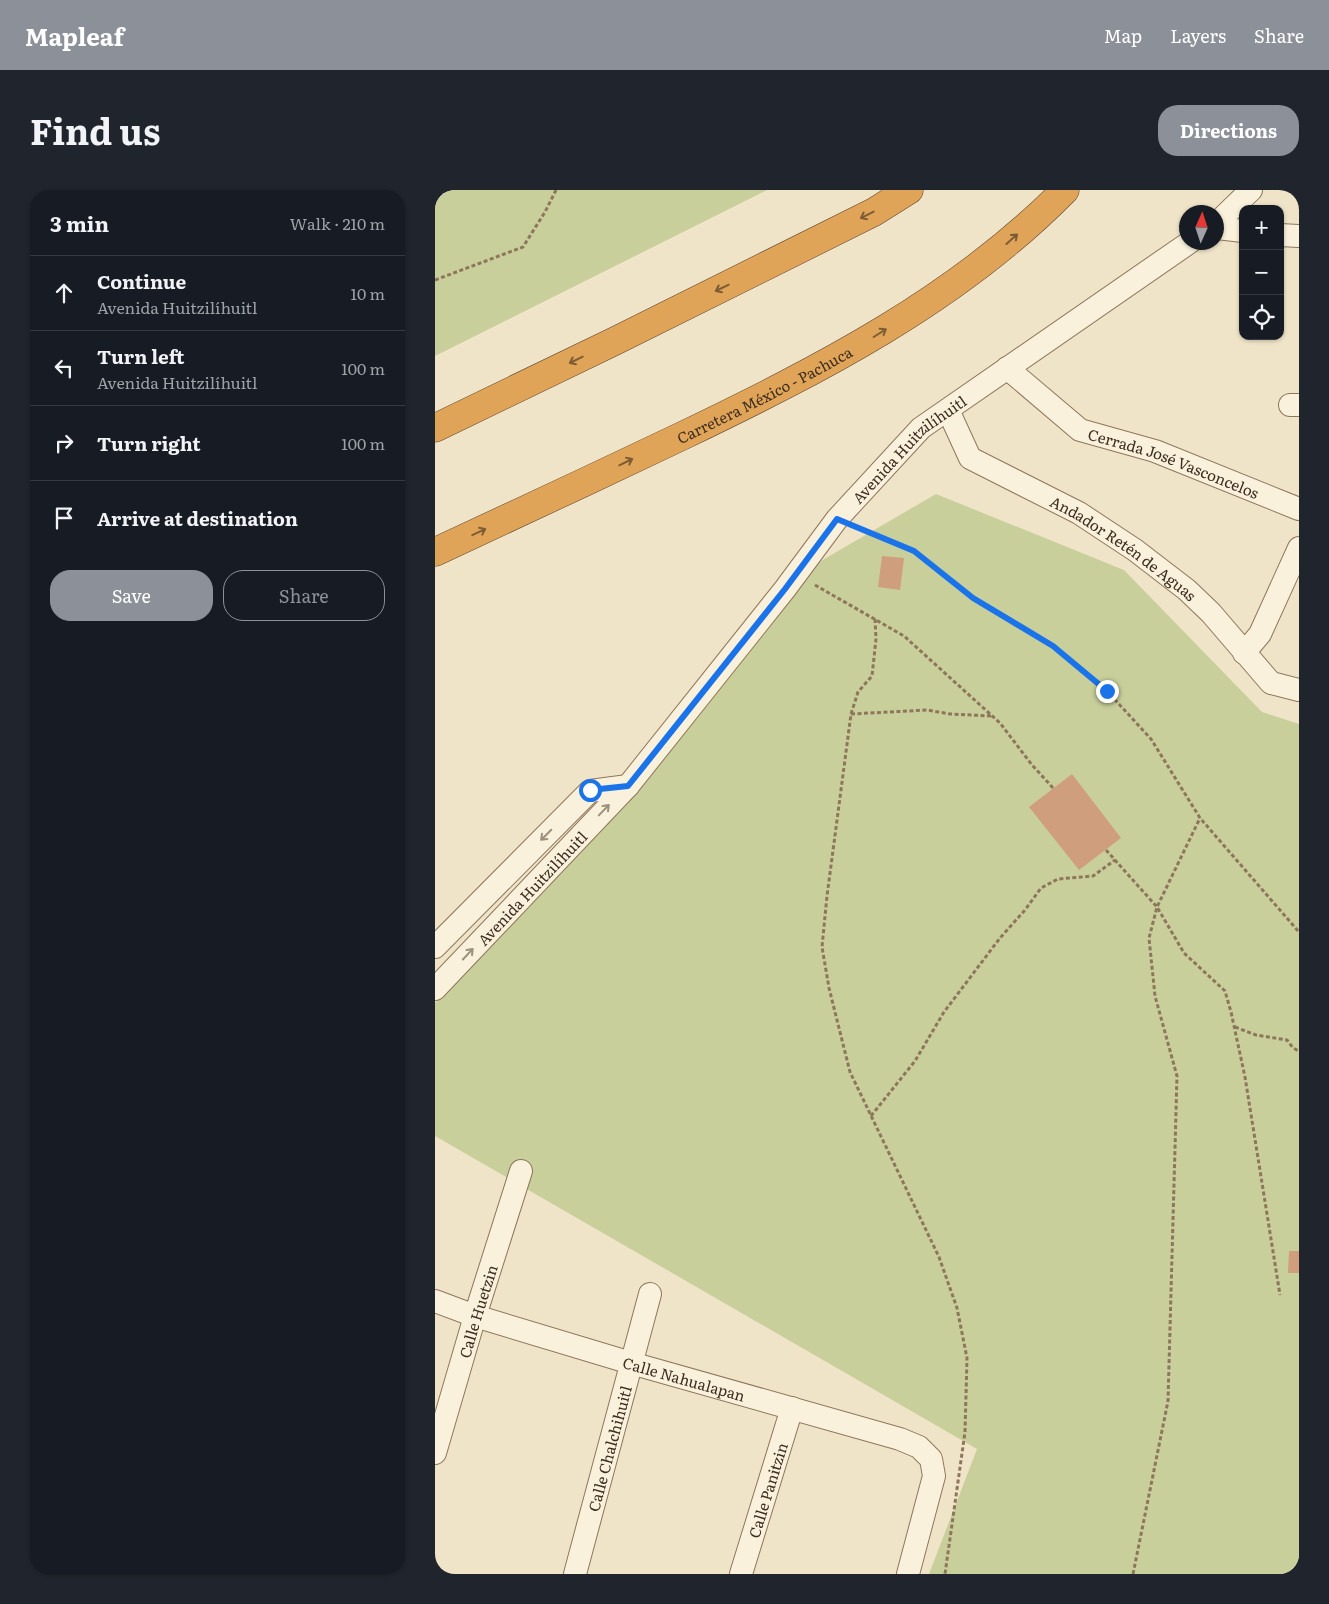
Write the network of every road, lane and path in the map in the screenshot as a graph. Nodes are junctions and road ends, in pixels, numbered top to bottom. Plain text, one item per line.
1 (556, 190) edge
2 (909, 190) edge
3 (1065, 190) edge
4 (1251, 190) edge
5 (1224, 216) edge
6 (1224, 229) edge
7 (1239, 231) edge
8 (1284, 234) edge
9 (1299, 236) edge
10 (1179, 250) edge
11 (435, 280) edge
12 (1007, 368) junction
13 (949, 410) junction
14 (435, 428) edge
15 (1299, 509) edge
16 (837, 519) junction
17 (1299, 548) edge
18 (435, 552) edge
19 (797, 574) junction
20 (875, 619) junction
21 (1244, 653) junction
22 (1299, 690) edge
23 (851, 714) junction
24 (992, 716) junction
25 (628, 786) junction
26 (1053, 789) dead end
27 (1200, 818) junction
28 (1106, 850) dead end
29 (1115, 860) junction
30 (1157, 907) junction
31 (1299, 932) edge
32 (435, 947) edge
33 (435, 990) edge
34 (1234, 1027) junction
35 (1299, 1051) edge
36 (871, 1116) junction
37 (521, 1171) dead end
38 (650, 1294) dead end
39 (1280, 1295) dead end
40 (435, 1301) edge
41 (475, 1316) junction
42 (631, 1363) junction
43 (792, 1408) junction
44 (435, 1453) edge
45 (575, 1574) edge
46 (741, 1574) edge
47 (908, 1574) edge
48 (945, 1574) edge
49 (1133, 1574) edge

1 - 11 path
2 -> 14 highway
18 -> 3 highway, Carretera México - Pachuca
4 - 5 street
6 - 7 street
8 - 9 street
10 - 12 street, Avenida Huitzilíhuitl
12 - 13 street, Avenida Huitzilíhuitl
12 - 15 street, Cerrada José Vasconcelos
13 - 16 street, Avenida Huitzilíhuitl
13 - 21 street, Andador Retén de Aguas
16 - 19 street, Avenida Huitzilíhuitl
16 - 27 path
17 - 21 street
19 - 20 path
19 - 25 street, Avenida Huitzilíhuitl
20 - 23 path
20 - 24 path
21 - 22 street, Andador Retén de Aguas
23 - 24 path
23 - 36 path
24 - 26 path
25 -> 32 street, Avenida Huitzilíhuitl
33 -> 25 street, Avenida Huitzilíhuitl
27 - 30 path
27 - 31 path
28 - 29 path
29 - 30 path
29 - 36 path
30 - 34 path
30 - 49 path
34 - 35 path
34 - 39 path
36 - 48 path
37 - 41 street, Calle Huetzin
38 - 42 street, Calle Chalchihuitl
40 - 41 street, Calle Nahualapan
41 - 42 street, Calle Nahualapan
41 - 44 street, Calle Huetzin
42 - 43 street, Calle Nahualapan
42 - 45 street, Calle Chalchihuitl
43 - 46 street, Calle Panitzin
43 - 47 street, Calle Nahualapan

